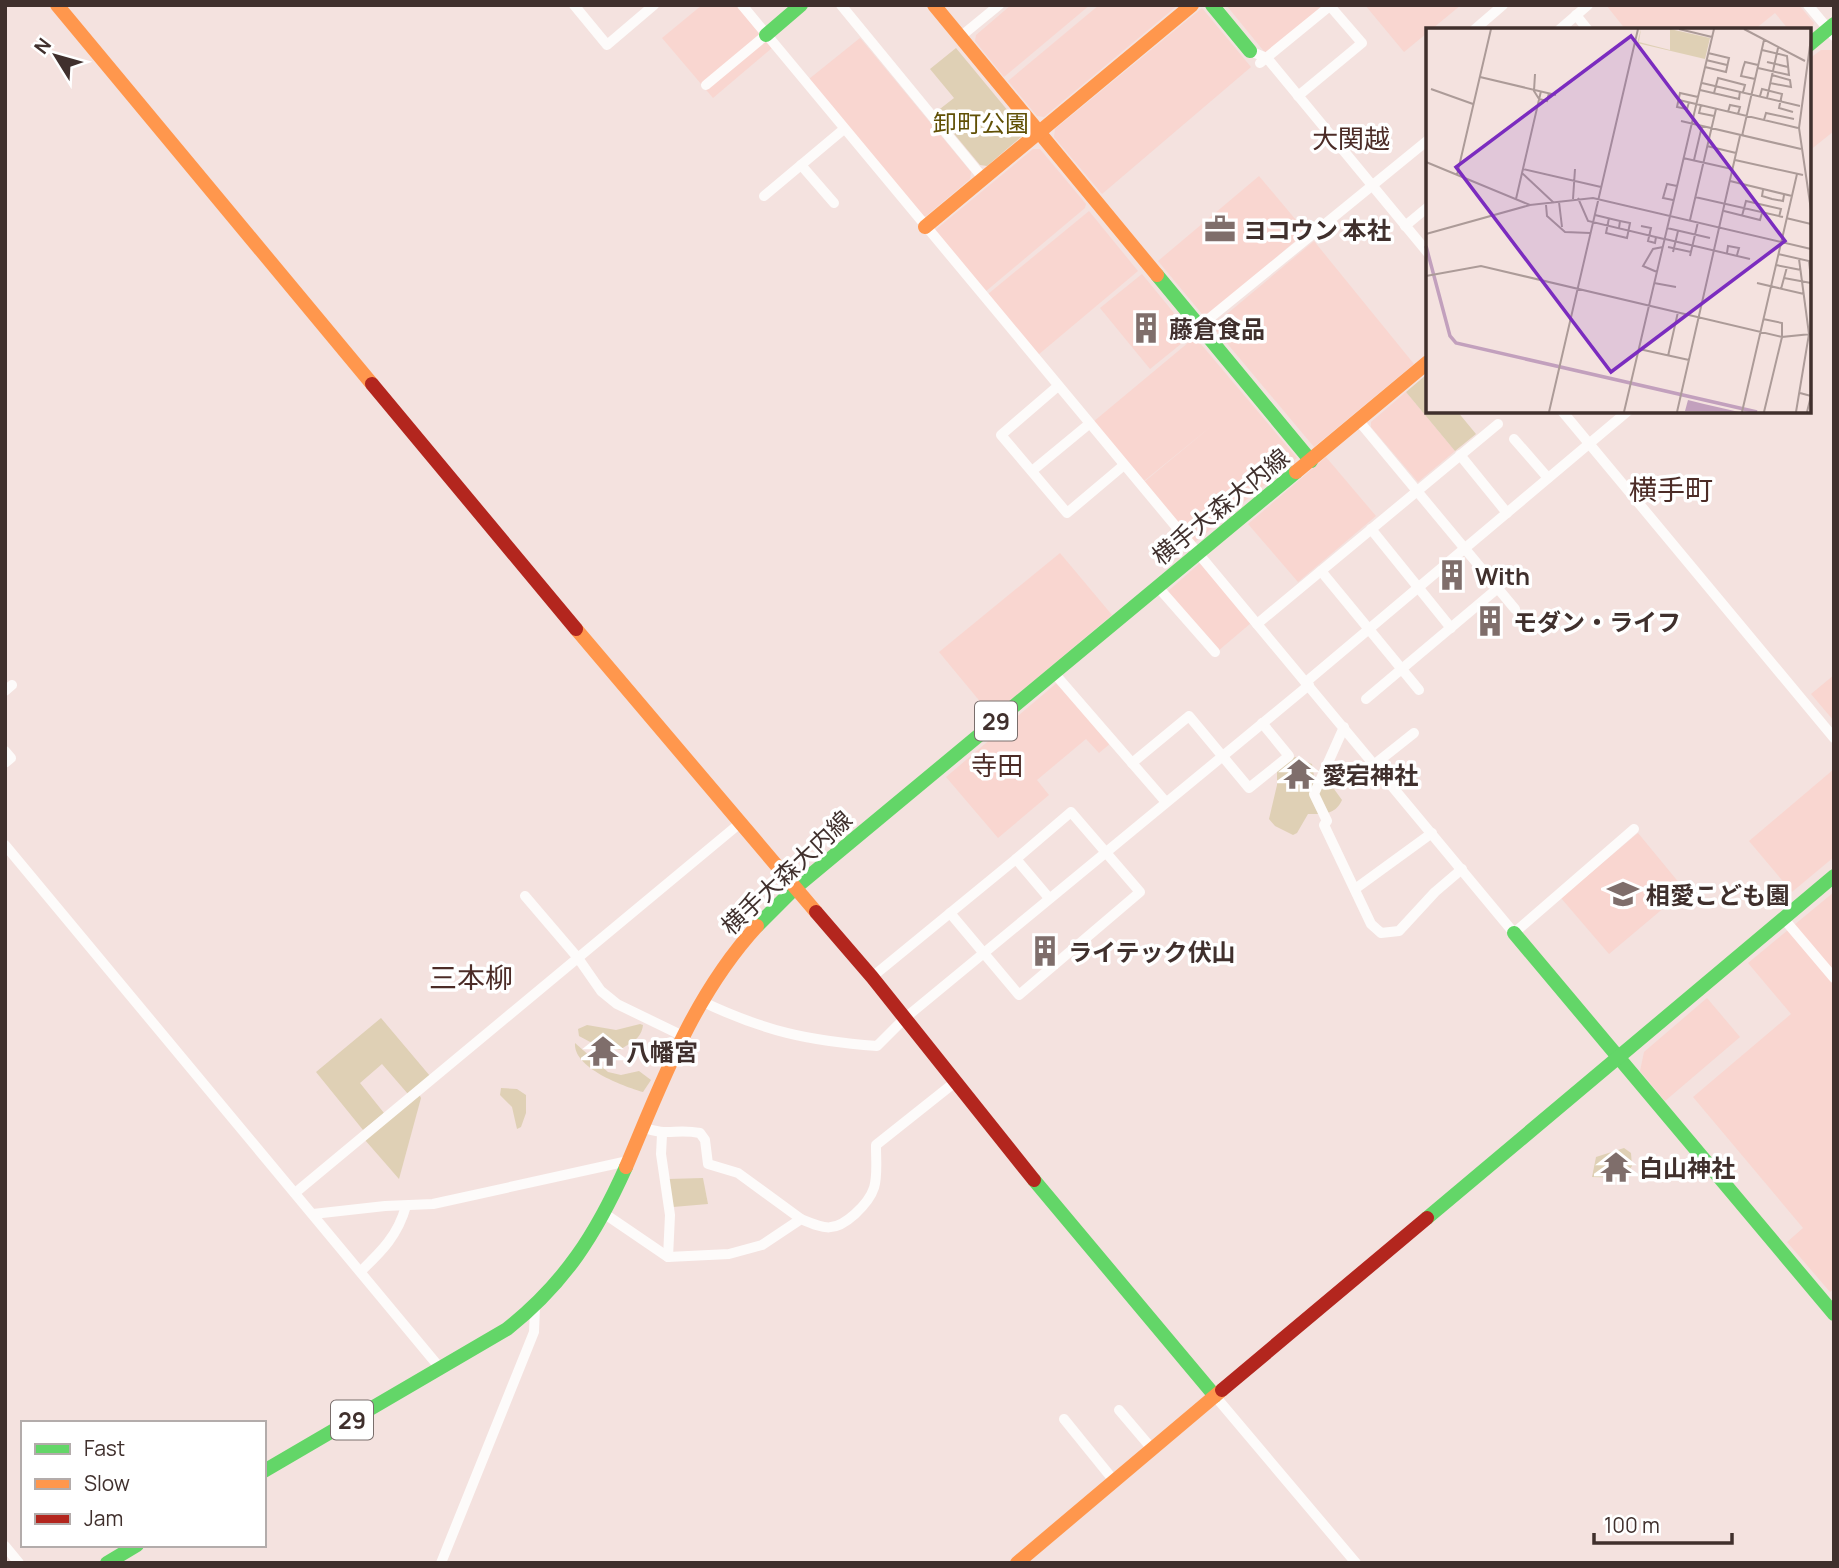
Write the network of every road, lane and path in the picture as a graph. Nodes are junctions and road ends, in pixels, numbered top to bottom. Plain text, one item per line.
1 (57, 5) edge
2 (574, 5) edge
3 (654, 5) edge
4 (742, 5) edge
5 (801, 5) edge
6 (841, 5) edge
7 (934, 5) edge
8 (999, 5) edge
9 (1192, 5) edge
10 (1212, 5) edge
11 (1503, 5) edge
12 (1588, 5) edge
13 (1808, 5) edge
14 (1330, 6) edge
15 (1576, 15) junction
16 (1476, 28) edge
17 (1561, 28) edge
18 (1586, 28) edge
19 (1832, 30) edge
20 (766, 35) junction
21 (960, 37) junction
22 (1811, 44) edge
23 (1250, 51) joint
24 (1263, 61) junction
25 (706, 85) dead end
26 (1298, 96) junction
27 (844, 129) junction
28 (1040, 133) junction
29 (1426, 142) edge
30 (801, 164) junction
31 (984, 178) junction
32 (1373, 186) junction
33 (764, 196) dead end
34 (835, 203) dead end
35 (1426, 209) edge
36 (1405, 226) junction
37 (925, 227) junction
38 (1426, 251) edge
39 (1200, 326) junction
40 (1426, 364) edge
41 (1058, 386) junction
42 (1564, 413) edge
43 (1626, 413) edge
44 (1359, 420) junction
45 (1089, 424) junction
46 (1498, 424) dead end
47 (1514, 439) dead end
48 (1589, 444) junction
49 (1460, 455) junction
50 (1311, 461) junction
51 (1124, 465) junction
52 (1032, 471) junction
53 (1548, 478) junction
54 (1417, 491) junction
55 (1507, 513) junction
56 (1371, 529) junction
57 (1465, 548) junction
58 (1197, 552) junction
59 (1321, 571) junction
60 (1157, 586) junction
61 (1418, 587) junction
62 (1498, 589) junction
63 (1515, 609) dead end
64 (1257, 624) junction
65 (1451, 628) junction
66 (1369, 629) junction
67 (1215, 652) dead end
68 (1402, 669) junction
69 (1054, 673) junction
70 (1307, 683) junction
71 (1419, 690) dead end
72 (1366, 699) dead end
73 (1262, 723) junction
74 (1344, 727) junction
75 (1414, 733) dead end
76 (1834, 738) edge
77 (5, 751) edge
78 (1222, 755) junction
79 (5, 763) edge
80 (1132, 763) junction
81 (1376, 764) junction
82 (1165, 802) junction
83 (739, 824) junction
84 (1634, 829) dead end
85 (1433, 833) junction
86 (5, 845) edge
87 (1106, 852) junction
88 (1016, 859) junction
89 (1462, 869) junction
90 (1834, 876) edge
91 (796, 888) junction
92 (1355, 890) junction
93 (525, 896) dead end
94 (1049, 898) junction
95 (950, 913) junction
96 (1784, 919) junction
97 (1514, 933) junction
98 (983, 953) junction
99 (578, 958) junction
100 (872, 977) junction
101 (1834, 978) edge
102 (701, 1001) junction
103 (905, 1018) junction
104 (683, 1036) junction
105 (1617, 1059) junction
106 (954, 1083) junction
107 (642, 1127) junction
108 (662, 1135) junction
109 (628, 1161) junction
110 (295, 1193) junction
111 (406, 1206) junction
112 (602, 1212) junction
113 (313, 1214) junction
114 (801, 1219) junction
115 (668, 1257) junction
116 (361, 1271) junction
117 (1831, 1305) edge
118 (534, 1307) junction
119 (440, 1368) junction
120 (1215, 1396) junction
121 (1119, 1410) dead end
122 (1064, 1419) dead end
123 (1153, 1450) junction
124 (266, 1470) edge
125 (1115, 1482) junction
126 (5, 1546) edge
127 (134, 1547) edge
128 (19, 1563) edge
129 (107, 1563) edge
130 (441, 1563) edge
131 (1017, 1563) edge
132 (1356, 1563) edge

1 - 83 street
2 - 3 street
4 - 20 street
5 - 20 street
6 - 31 street
7 - 21 street
8 - 21 street
9 - 28 street
10 - 23 street
11 - 16 street
12 - 15 street
13 - 19 street
14 - 24 street
14 - 26 street
15 - 17 street
15 - 18 street
19 - 22 street
20 - 25 street
20 - 27 street
21 - 28 street
23 - 24 street
24 - 26 street
26 - 32 street
27 - 30 street
27 - 37 street
28 - 31 street
28 - 39 street
29 - 32 street
30 - 33 street
30 - 34 street
31 - 37 street
32 - 36 street
32 - 39 street
35 - 36 street
36 - 38 street
37 - 41 street
39 - 50 street
40 - 44 street, 横手大森大内線 / 29
41 - 45 street
41 - 52 street
42 - 48 street
43 - 48 street
44 - 50 street, 横手大森大内線 / 29
44 - 54 street
45 - 51 street
45 - 52 street
46 - 49 street
47 - 53 street
48 - 53 street
48 - 76 street
49 - 54 street
49 - 55 street
50 - 58 street, 横手大森大内線 / 29
51 - 52 street
51 - 58 street
53 - 55 street
54 - 56 street
54 - 57 street
55 - 57 street
56 - 59 street
56 - 61 street
57 - 61 street
57 - 62 street
58 - 60 street, 横手大森大内線 / 29
58 - 64 street
59 - 64 street
59 - 66 street
60 - 67 street
60 - 69 street, 横手大森大内線 / 29
61 - 65 street
61 - 66 street
62 - 63 street
62 - 65 street
64 - 70 street
65 - 68 street
66 - 68 street
66 - 70 street
68 - 71 street
68 - 72 street
69 - 80 street
69 - 91 street, 横手大森大内線 / 29
70 - 73 street
70 - 74 street
73 - 78 street
73 - 78 street
74 - 81 street
74 - 92 street
75 - 81 street
77 - 79 street
78 - 80 street
78 - 82 street
80 - 82 street
81 - 85 street
82 - 87 street
83 - 91 street
83 - 99 street
84 - 97 street
85 - 89 street
85 - 92 street
86 - 110 street
87 - 88 street
87 - 94 street
87 - 98 street
88 - 94 street
88 - 95 street
89 - 92 street
89 - 97 street
90 - 96 street
91 - 100 street
91 - 102 street, 横手大森大内線 / 29
93 - 99 street
94 - 98 street
95 - 98 street
95 - 100 street
96 - 101 street
96 - 105 street
97 - 105 street
98 - 103 street
99 - 104 street
99 - 110 street
100 - 103 street
102 - 103 street
102 - 104 street, 横手大森大内線 / 29
103 - 106 street
104 - 107 street, 横手大森大内線 / 29
105 - 117 street
105 - 120 street
106 - 114 street
106 - 120 street
107 - 108 street
107 - 109 street, 横手大森大内線 / 29
108 - 114 street
108 - 115 street
109 - 111 street
109 - 112 street, 横手大森大内線 / 29
110 - 113 street
111 - 113 street
111 - 116 street
112 - 115 street
112 - 118 street, 横手大森大内線 / 29
113 - 116 street
114 - 115 street
116 - 119 street
118 - 119 street, 横手大森大内線 / 29
118 - 130 street
119 - 124 street, 横手大森大内線 / 29
120 - 123 street
120 - 132 street
121 - 123 street
122 - 125 street
123 - 125 street
125 - 131 street
126 - 128 street
127 - 129 street

